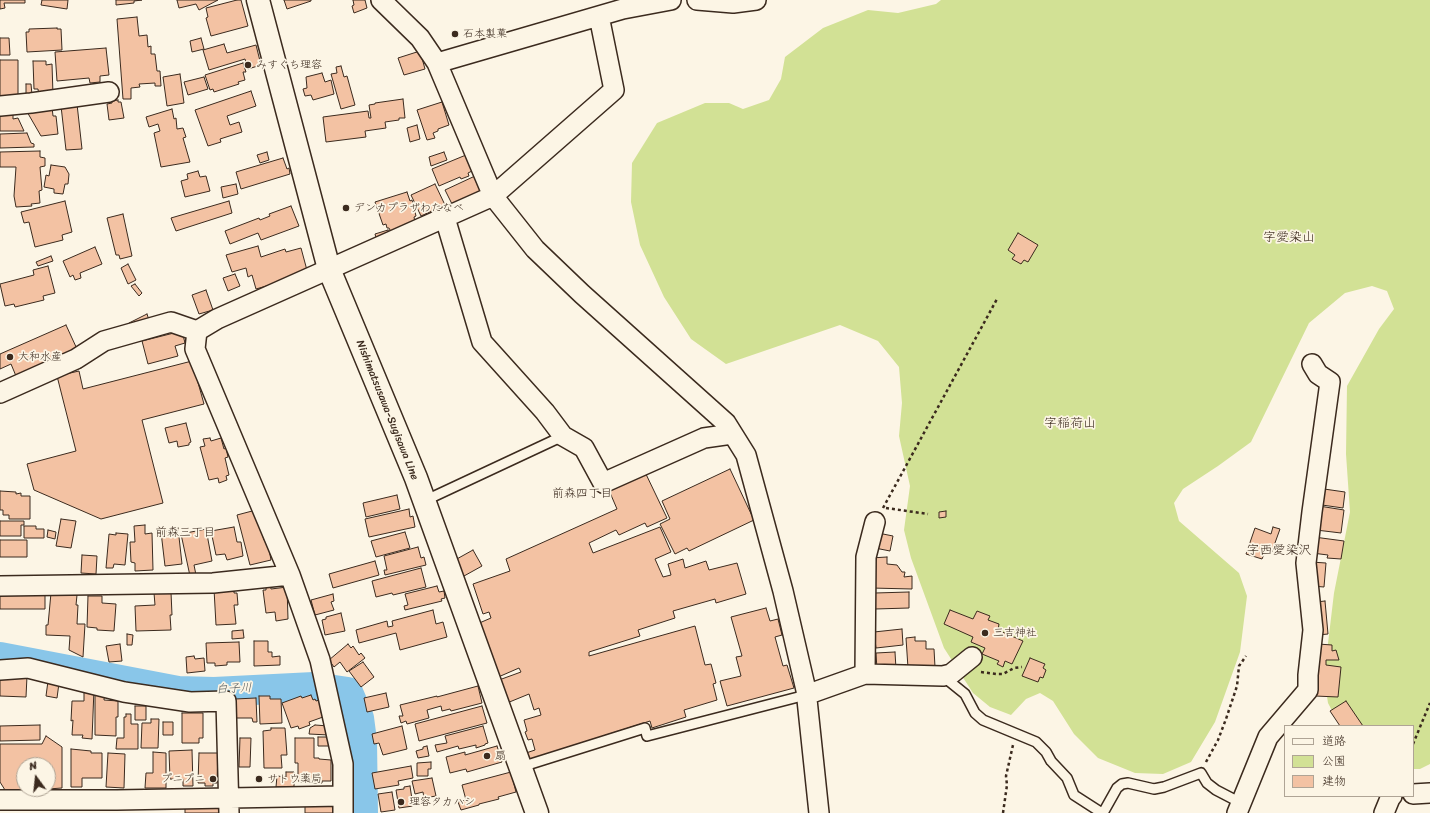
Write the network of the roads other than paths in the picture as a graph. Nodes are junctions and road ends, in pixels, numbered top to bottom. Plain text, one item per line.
1 (258, 0) edge
2 (381, 0) edge
3 (671, 0) edge
4 (697, 0) edge
5 (756, 0) edge
6 (599, 16) junction
7 (437, 63) junction
8 (109, 92) dead end
9 (0, 106) edge
10 (493, 196) junction
11 (445, 218) junction
12 (329, 269) junction
13 (197, 331) junction
14 (1312, 364) dead end
15 (0, 393) edge
16 (732, 434) junction
17 (563, 436) junction
18 (424, 501) junction
19 (879, 515) road end
20 (290, 575) junction
21 (0, 586) edge
22 (972, 657) dead end
23 (0, 670) edge
24 (949, 673) junction
25 (865, 674) junction
26 (806, 695) junction
27 (521, 767) junction
28 (1430, 793) edge
29 (1414, 794) edge
30 (1391, 797) edge
31 (0, 800) edge
32 (342, 804) edge
33 (117, 806) edge
34 (229, 806) edge
35 (1239, 808) edge
36 (537, 813) edge
37 (819, 813) edge
38 (1103, 813) edge
39 (1384, 813) edge

1 - 12 main road, Nishimatsusawa-Sugisawa Line
2 - 7 street
3 - 6 street
4 - 5 street
6 - 7 street
6 - 10 street
7 - 10 street
8 - 9 street
10 - 11 street
10 - 16 street
11 - 12 street
11 - 17 street
12 - 13 street
12 - 18 main road, Nishimatsusawa-Sugisawa Line
13 - 15 street
13 - 20 street
14 - 35 street
16 - 17 street
16 - 26 street
17 - 18 lane
18 - 27 main road, Nishimatsusawa-Sugisawa Line
19 - 25 street
20 - 21 street
20 - 32 street
22 - 24 street
23 - 34 street
24 - 25 street
24 - 38 lane
25 - 26 street
26 - 27 lane
26 - 37 street
27 - 36 main road, Nishimatsusawa-Sugisawa Line
28 - 29 street
30 - 39 street
31 - 33 street
32 - 34 street
33 - 34 street
35 - 38 lane

